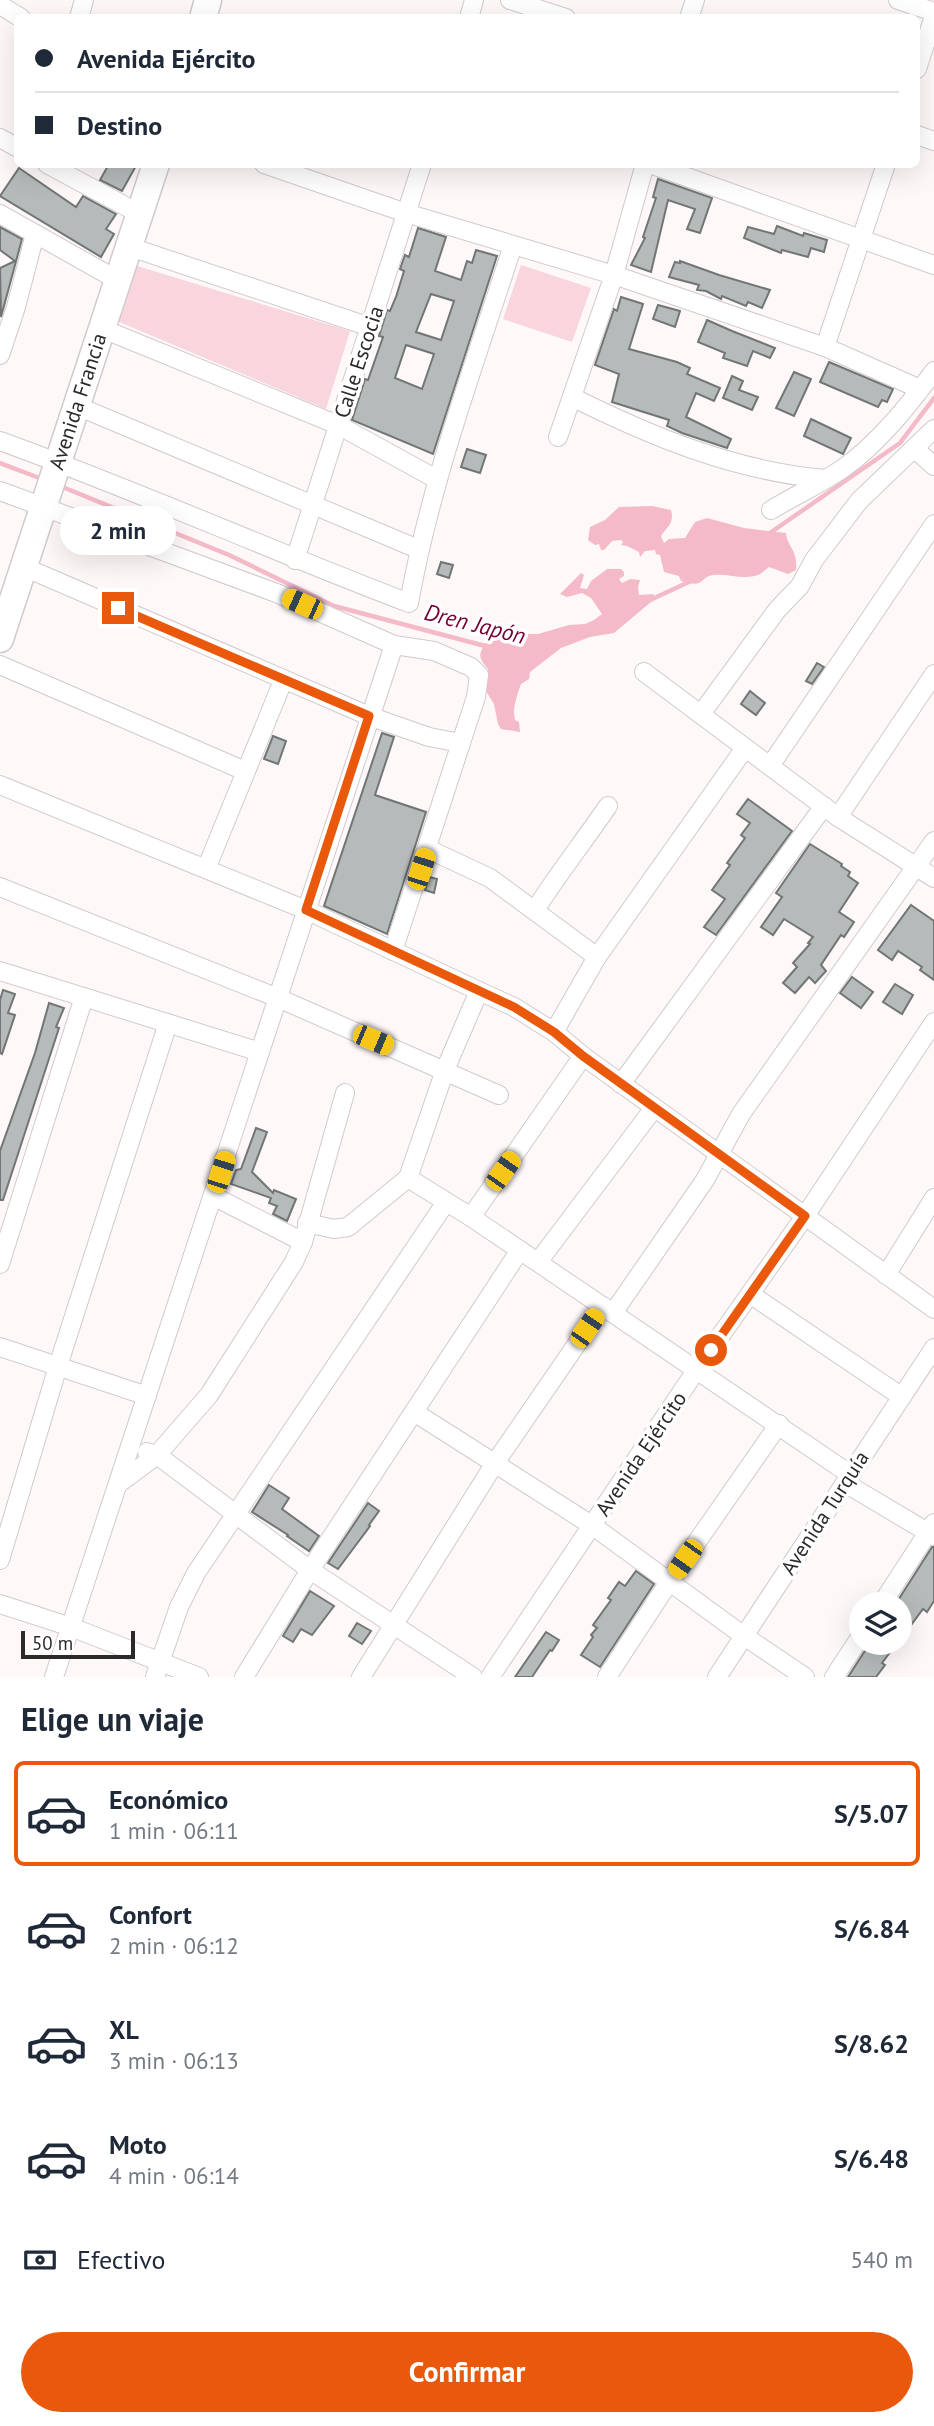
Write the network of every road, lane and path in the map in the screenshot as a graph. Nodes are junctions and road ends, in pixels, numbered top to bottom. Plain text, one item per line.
1 (510, 0) edge
2 (898, 0) edge
3 (554, 14) edge
4 (934, 14) edge
5 (920, 59) edge
6 (54, 168) edge
7 (155, 168) edge
8 (276, 168) edge
9 (421, 168) edge
10 (647, 168) edge
11 (659, 168) edge
12 (885, 168) edge
13 (406, 213) junction
14 (0, 214) edge
15 (140, 214) junction
16 (35, 234) junction
17 (861, 239) junction
18 (513, 245) junction
19 (130, 247) junction
20 (934, 265) edge
21 (614, 275) junction
22 (119, 281) junction
23 (370, 327) junction
24 (103, 329) junction
25 (825, 347) junction
26 (0, 355) edge
27 (934, 370) edge
28 (920, 389) junction
29 (572, 397) junction
30 (77, 406) junction
31 (338, 425) junction
32 (934, 429) edge
33 (558, 437) dead end
34 (0, 441) edge
35 (914, 448) junction
36 (57, 466) junction
37 (934, 466) edge
38 (825, 479) junction
39 (438, 480) junction
40 (0, 491) edge
41 (45, 502) junction
42 (313, 506) junction
43 (771, 510) dead end
44 (934, 524) edge
45 (418, 549) junction
46 (295, 559) junction
47 (24, 567) junction
48 (0, 639) edge
49 (394, 645) junction
50 (0, 665) edge
51 (644, 672) dead end
52 (934, 674) edge
53 (283, 681) junction
54 (701, 714) junction
55 (369, 716) junction
56 (461, 743) junction
57 (745, 748) junction
58 (770, 766) junction
59 (245, 771) junction
60 (0, 785) edge
61 (608, 806) dead end
62 (831, 812) junction
63 (934, 841) edge
64 (428, 849) junction
65 (917, 867) junction
66 (206, 869) junction
67 (934, 878) edge
68 (0, 887) edge
69 (306, 910) junction
70 (535, 910) junction
71 (393, 951) junction
72 (597, 957) junction
73 (0, 971) edge
74 (479, 991) junction
75 (84, 997) junction
76 (278, 998) junction
77 (934, 1022) edge
78 (168, 1023) junction
79 (554, 1032) junction
80 (260, 1052) junction
81 (583, 1056) junction
82 (444, 1070) junction
83 (621, 1084) junction
84 (345, 1093) dead end
85 (499, 1095) dead end
86 (654, 1108) junction
87 (720, 1154) junction
88 (408, 1178) junction
89 (213, 1196) junction
90 (934, 1198) edge
91 (446, 1202) junction
92 (805, 1216) junction
93 (471, 1217) junction
94 (307, 1223) junction
95 (303, 1242) junction
96 (520, 1250) junction
97 (538, 1262) junction
98 (0, 1264) edge
99 (886, 1275) junction
100 (750, 1294) junction
101 (608, 1309) junction
102 (934, 1309) edge
103 (0, 1346) edge
104 (934, 1348) edge
105 (58, 1366) junction
106 (698, 1369) junction
107 (147, 1396) junction
108 (902, 1397) junction
109 (415, 1412) junction
110 (779, 1424) junction
111 (131, 1446) junction
112 (157, 1455) junction
113 (495, 1463) junction
114 (848, 1479) junction
115 (118, 1484) junction
116 (237, 1514) junction
117 (593, 1526) junction
118 (932, 1530) edge
119 (0, 1560) edge
120 (310, 1570) junction
121 (669, 1582) junction
122 (890, 1592) edge
123 (0, 1604) edge
124 (394, 1625) junction
125 (71, 1627) junction
126 (744, 1636) junction
127 (849, 1654) edge
128 (158, 1669) edge
129 (54, 1677) edge
130 (199, 1677) edge
131 (244, 1677) edge
132 (361, 1677) edge
133 (473, 1677) edge
134 (490, 1677) edge
135 (607, 1677) edge
136 (717, 1677) edge
137 (805, 1677) edge
138 (834, 1677) edge

1 - 3 street
2 - 4 street
4 - 5 street
6 - 15 street
7 - 15 street, Avenida Francia
8 - 13 street
9 - 13 street, Calle Escocia
10 - 21 street
11 - 17 street
12 - 17 street
13 - 18 street
13 - 23 street, Calle Escocia
14 - 16 street
15 - 19 street, Avenida Francia
16 - 22 street
16 - 26 street
17 - 20 street
17 - 25 street
18 - 21 street
18 - 39 street
19 - 22 street, Avenida Francia
19 - 23 street
21 - 25 street
21 - 29 street
22 - 24 street, Avenida Francia
23 - 31 street, Calle Escocia
24 - 30 street, Avenida Francia
24 - 31 street
25 - 28 street
27 - 28 street
28 - 38 street
29 - 33 street
29 - 38 street
30 - 36 street, Avenida Francia
30 - 42 street
31 - 39 street
31 - 42 street, Calle Escocia
32 - 35 street
34 - 36 street
35 - 37 street
35 - 54 street
36 - 41 street, Avenida Francia
36 - 46 street
38 - 43 street
39 - 45 street
40 - 41 street
41 - 47 street, Avenida Francia
41 - 49 street
42 - 45 street
42 - 46 street, Calle Escocia
44 - 58 street
45 - 46 street
47 - 48 street, Avenida Francia
47 - 53 street
49 - 55 street
49 - 56 street
50 - 59 street
51 - 54 street
52 - 62 street
53 - 55 street
53 - 59 street
54 - 57 street
55 - 56 street
55 - 69 street
56 - 64 street
57 - 58 street
57 - 72 street
58 - 62 street
59 - 66 street
60 - 66 street
61 - 70 street
62 - 65 street
62 - 83 street
63 - 65 street
64 - 70 street
64 - 71 street
65 - 67 street
65 - 87 street
66 - 69 street
68 - 76 street
69 - 71 street
69 - 76 street
70 - 72 street
71 - 74 street
72 - 79 street
73 - 75 street
74 - 79 street
74 - 82 street
75 - 78 street
75 - 98 street
76 - 80 street
76 - 82 street
77 - 92 street, Avenida Ejército
78 - 80 street
78 - 105 street
79 - 81 street
80 - 89 street
81 - 83 street
81 - 93 street
82 - 85 street
82 - 88 street
83 - 86 street
84 - 94 street
86 - 87 street
86 - 97 street
87 - 92 street
87 - 101 street
88 - 91 street
88 - 94 street
89 - 95 street
89 - 107 street
90 - 99 street
91 - 93 street
91 - 116 street
92 - 99 street
92 - 100 street, Avenida Ejército
93 - 96 street
94 - 95 street
95 - 112 street
96 - 97 street
96 - 109 street
97 - 101 street
99 - 102 street
100 - 106 street, Avenida Ejército
100 - 108 street
101 - 106 street
101 - 113 street
103 - 105 street
104 - 108 street, Avenida Turquía
105 - 107 street
105 - 119 street
106 - 110 street
106 - 117 street, Avenida Ejército
107 - 111 street
108 - 114 street, Avenida Turquía
109 - 113 street
109 - 120 street
110 - 114 street
110 - 121 street
111 - 112 street
111 - 115 street
112 - 115 street
112 - 116 street
113 - 117 street
113 - 124 street
114 - 118 street
114 - 126 street, Avenida Turquía
115 - 125 street
116 - 120 street
116 - 128 street
117 - 121 street
117 - 134 street, Avenida Ejército
118 - 122 street
120 - 124 street
120 - 131 street
121 - 126 street
121 - 135 street
123 - 125 street
124 - 132 street
124 - 133 street
125 - 128 street
125 - 129 street
126 - 136 street, Avenida Turquía
126 - 137 street
127 - 138 street
128 - 130 street

